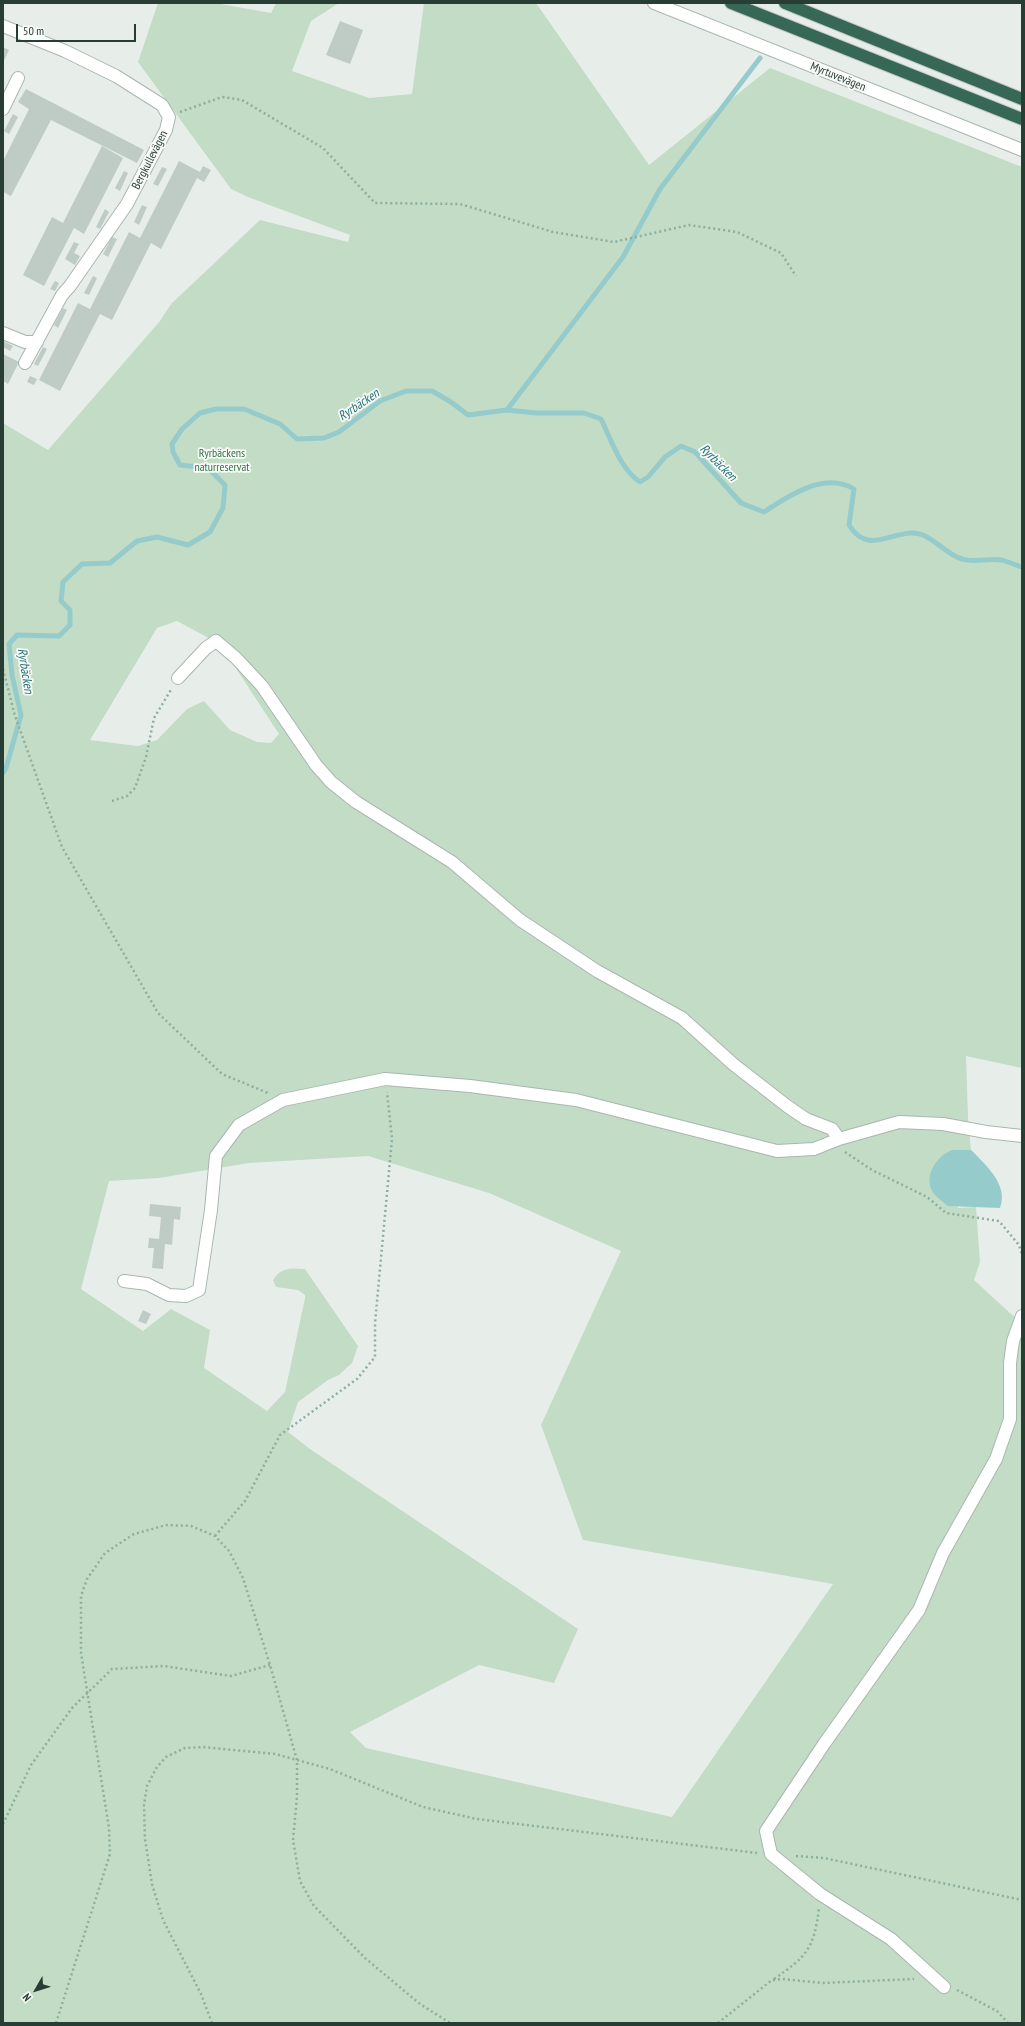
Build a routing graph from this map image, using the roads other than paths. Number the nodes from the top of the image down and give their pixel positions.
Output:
1 (654, 3) edge
2 (731, 3) edge
3 (785, 3) edge
4 (3, 26) edge
5 (18, 78) dead end
6 (1022, 99) edge
7 (3, 108) edge
8 (1022, 119) edge
9 (1022, 150) edge
10 (3, 333) edge
11 (37, 342) junction
12 (25, 364) dead end
13 (178, 678) road end
14 (1022, 1136) edge
15 (835, 1140) junction
16 (124, 1281) dead end
17 (1022, 1316) edge
18 (944, 1986) road end

1 - 9 street, Myrtuvevägen
2 - 8 highway
3 - 6 highway
4 - 11 street, Bergkullevägen
5 - 7 street
10 - 11 street
11 - 12 street, Bergkullevägen
13 - 15 street
14 - 15 street
15 - 16 street
17 - 18 street

